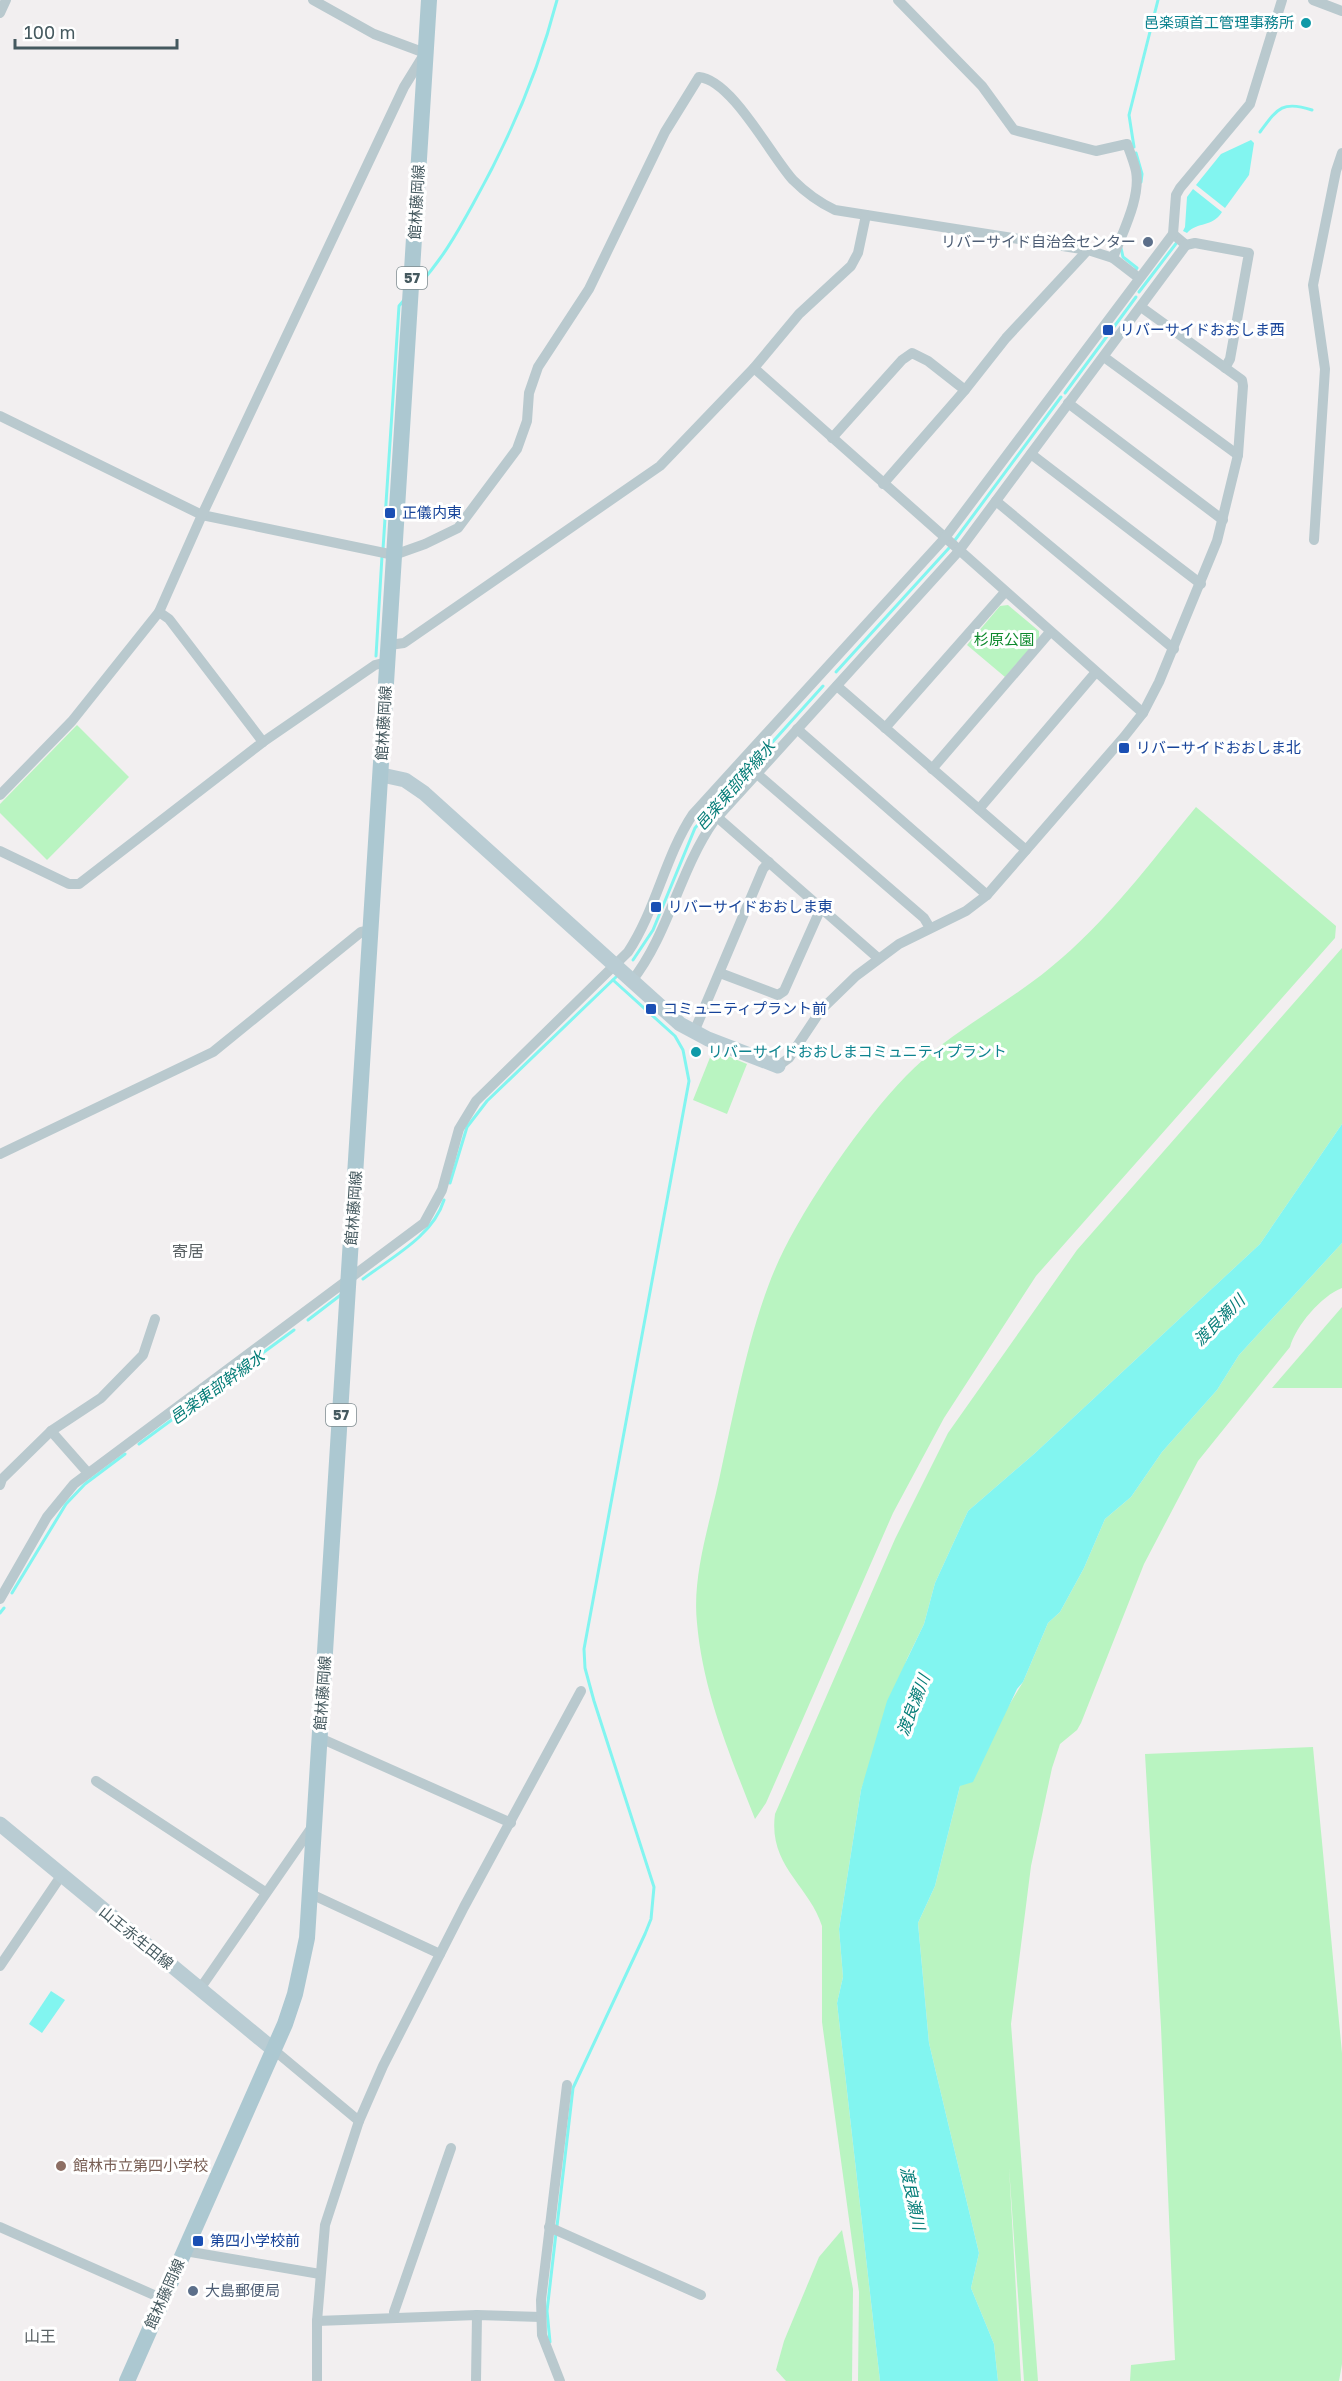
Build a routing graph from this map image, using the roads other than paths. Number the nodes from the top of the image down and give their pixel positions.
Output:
1 (6, 0) edge
2 (313, 0) edge
3 (429, 0) edge
4 (898, 0) edge
5 (1282, 0) edge
6 (1313, 0) edge
7 (1342, 11) edge
8 (0, 13) edge
9 (425, 53) junction
10 (1342, 153) edge
11 (866, 215) junction
12 (1173, 234) junction
13 (1186, 245) junction
14 (1088, 250) junction
15 (1113, 258) junction
16 (1139, 278) junction
17 (1141, 306) junction
18 (1104, 357) junction
19 (754, 368) junction
20 (1225, 369) junction
21 (965, 390) junction
22 (1068, 403) junction
23 (0, 416) edge
24 (832, 438) junction
25 (1031, 454) junction
26 (1238, 455) junction
27 (883, 484) junction
28 (996, 501) junction
29 (202, 514) junction
30 (1223, 520) junction
31 (944, 539) junction
32 (1314, 540) dead end
33 (958, 552) junction
34 (394, 555) junction
35 (1201, 584) junction
36 (1005, 592) junction
37 (159, 612) junction
38 (1050, 632) junction
39 (1174, 649) junction
40 (388, 654) junction
41 (1096, 672) junction
42 (837, 686) junction
43 (1143, 713) junction
44 (885, 728) junction
45 (797, 729) junction
46 (263, 742) junction
47 (932, 768) junction
48 (756, 773) junction
49 (382, 775) junction
50 (0, 795) edge
51 (979, 809) junction
52 (717, 816) junction
53 (1026, 850) junction
54 (0, 851) edge
55 (769, 862) junction
56 (987, 895) junction
57 (821, 908) junction
58 (930, 928) junction
59 (371, 930) junction
60 (878, 958) junction
61 (614, 966) junction
62 (720, 973) junction
63 (631, 982) junction
64 (694, 1032) junction
65 (778, 1066) joint
66 (0, 1154) edge
67 (350, 1277) junction
68 (155, 1318) dead end
69 (51, 1431) junction
70 (88, 1473) junction
71 (0, 1485) edge
72 (0, 1599) edge
73 (581, 1691) dead end
74 (320, 1738) junction
75 (96, 1781) dead end
76 (316, 1822) junction
77 (511, 1823) junction
78 (0, 1824) edge
79 (61, 1876) junction
80 (265, 1892) junction
81 (311, 1894) junction
82 (440, 1954) junction
83 (0, 1966) edge
84 (197, 1987) junction
85 (274, 2050) junction
86 (567, 2085) dead end
87 (359, 2121) junction
88 (451, 2148) dead end
89 (0, 2227) edge
90 (549, 2227) junction
91 (185, 2252) junction
92 (320, 2274) junction
93 (701, 2295) dead end
94 (163, 2299) junction
95 (477, 2315) junction
96 (395, 2317) junction
97 (541, 2317) junction
98 (316, 2321) junction
99 (127, 2381) edge
100 (317, 2381) edge
101 (476, 2381) edge
102 (560, 2381) edge

1 - 8 street
2 - 9 street
3 - 9 main road, 館林藤岡線 / 57
4 - 15 street
5 - 12 street
6 - 7 street
9 - 29 street
9 - 34 main road, 館林藤岡線 / 57
10 - 32 street
11 - 14 street
11 - 19 street
11 - 34 street
12 - 13 street
12 - 16 street
13 - 17 street
13 - 20 street
14 - 15 street
14 - 21 street
15 - 16 street
16 - 31 street
17 - 18 street
17 - 20 street
18 - 22 street
18 - 26 street
19 - 24 street
19 - 40 street
20 - 26 street
21 - 24 street
21 - 27 street
22 - 25 street
22 - 30 street
23 - 29 street
24 - 27 street
25 - 28 street
25 - 35 street
26 - 30 street
27 - 31 street
28 - 33 street
28 - 39 street
29 - 34 street
29 - 37 street
30 - 35 street
31 - 33 street
31 - 61 street
33 - 36 street
33 - 42 street
34 - 40 main road, 館林藤岡線 / 57
35 - 39 street
36 - 38 street
36 - 44 street
37 - 46 street
37 - 50 street
38 - 41 street
38 - 47 street
39 - 43 street
40 - 46 street
40 - 49 main road, 館林藤岡線 / 57
41 - 43 street
41 - 51 street
42 - 44 street
42 - 45 street
43 - 53 street
44 - 47 street
45 - 48 street
45 - 56 street
46 - 54 street
47 - 51 street
48 - 52 street
48 - 58 street
49 - 59 main road, 館林藤岡線 / 57
49 - 61 street
51 - 53 street
52 - 55 street
52 - 63 street
53 - 56 street
55 - 57 street
55 - 62 street
56 - 58 street
57 - 60 street
57 - 62 street
58 - 60 street
59 - 66 street
59 - 67 main road, 館林藤岡線 / 57
60 - 65 street
61 - 63 street
61 - 67 street
62 - 64 street
63 - 64 street
64 - 65 street
67 - 70 street
67 - 74 main road, 館林藤岡線 / 57
68 - 69 street
69 - 70 street
69 - 71 street
70 - 72 street
73 - 77 street
74 - 76 main road, 館林藤岡線 / 57
74 - 77 street
75 - 80 street
76 - 80 street
76 - 81 main road, 館林藤岡線 / 57
77 - 82 street
78 - 79 street, 山王赤生田線
79 - 83 street
79 - 84 street, 山王赤生田線
80 - 84 street
81 - 82 street
81 - 85 main road, 館林藤岡線 / 57
82 - 87 street
84 - 85 street, 山王赤生田線
85 - 87 street
85 - 91 main road, 館林藤岡線 / 57
86 - 90 street
87 - 92 street
88 - 96 street
89 - 94 street
90 - 93 street
90 - 97 street
91 - 92 street
91 - 94 main road, 館林藤岡線 / 57
92 - 98 street
94 - 99 main road, 館林藤岡線 / 57
95 - 96 street
95 - 97 street
95 - 101 street
96 - 98 street
97 - 102 street
98 - 100 street

